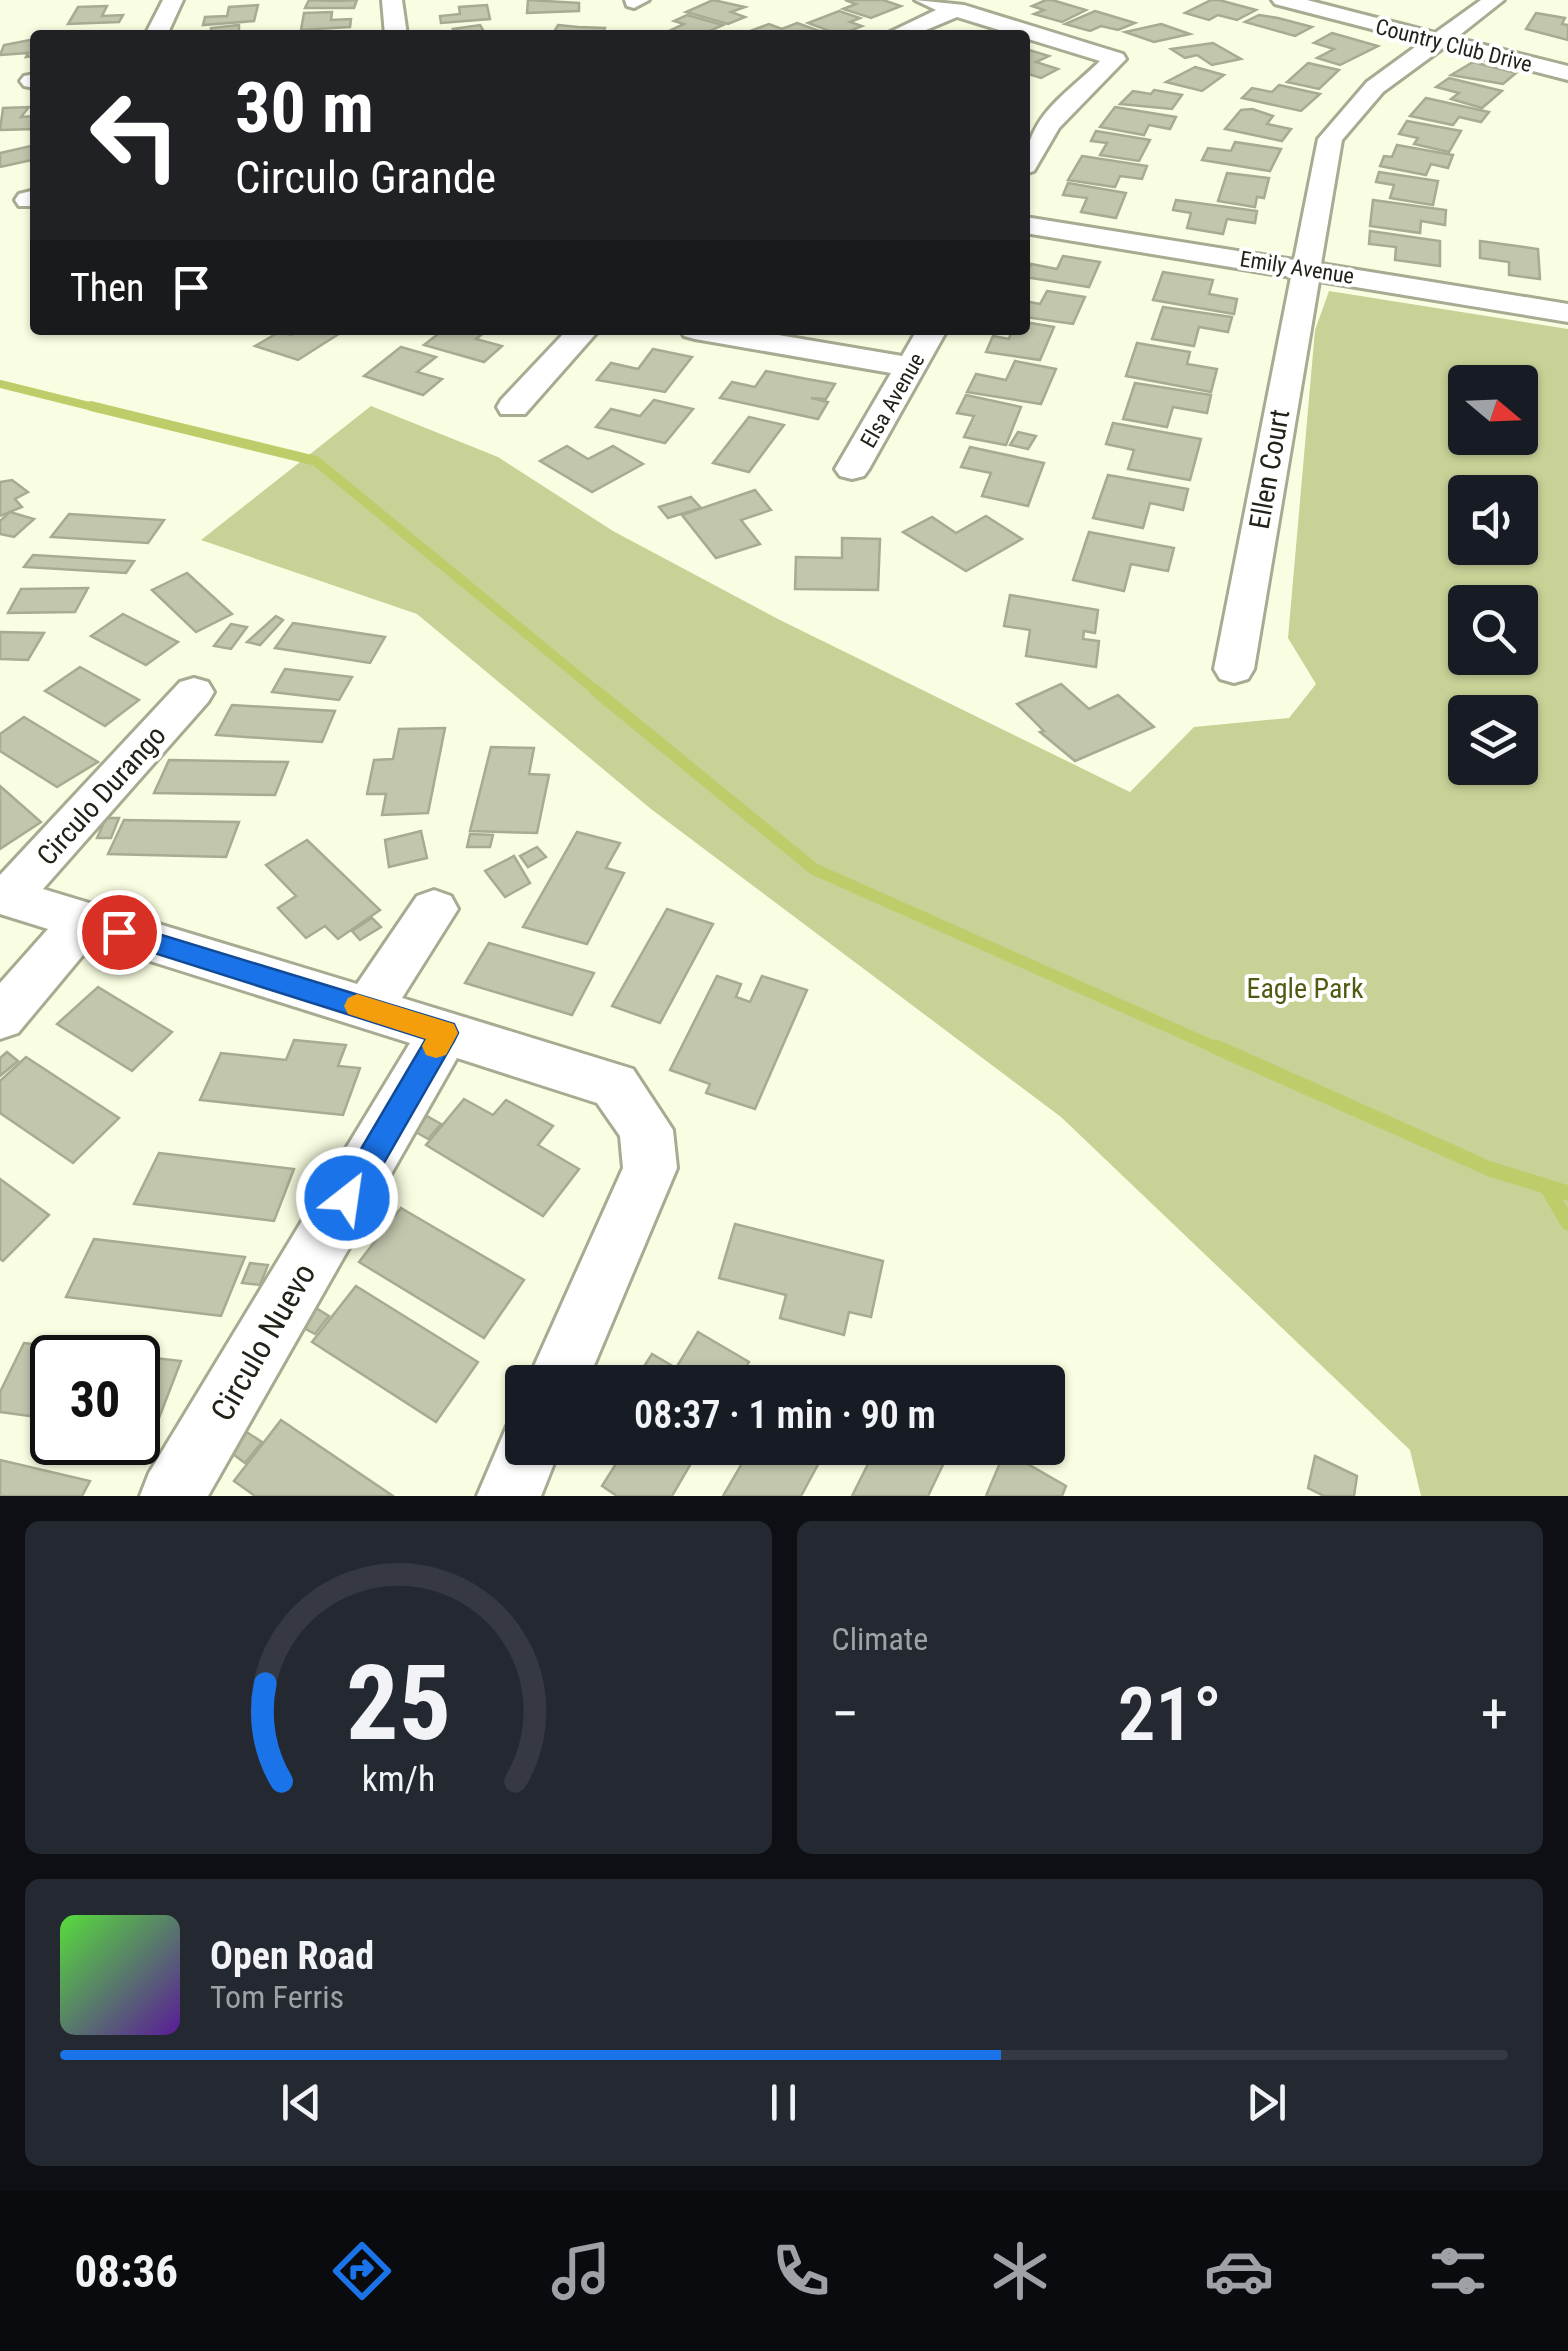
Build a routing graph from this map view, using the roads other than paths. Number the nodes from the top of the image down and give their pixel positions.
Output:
1 (173, 0) edge
2 (392, 0) edge
3 (925, 0) edge
4 (1282, 0) edge
5 (1338, 0) edge
6 (1494, 0) edge
7 (956, 10) junction
8 (158, 30) edge
9 (395, 30) edge
10 (908, 30) edge
11 (1020, 30) edge
12 (1030, 33) edge
13 (1447, 36) junction
14 (1568, 54) edge
15 (1568, 73) edge
16 (1030, 157) edge
17 (1030, 226) edge
18 (1304, 269) junction
19 (1568, 313) edge
20 (579, 335) edge
21 (723, 335) edge
22 (929, 335) edge
23 (911, 368) junction
24 (513, 407) dead end
25 (852, 470) dead end
26 (1234, 669) dead end
27 (194, 692) dead end
28 (4, 896) edge
29 (434, 908) dead end
30 (83, 921) junction
31 (368, 1009) junction
32 (0, 1018) edge
33 (444, 1033) junction
34 (565, 1365) edge
35 (522, 1465) edge
36 (172, 1496) edge
37 (508, 1496) edge

1 - 8 street
2 - 9 street
3 - 7 street
4 - 13 street, Country Club Drive
5 - 13 street, Country Club Drive
6 - 13 street, Ellen Court
7 - 10 street
7 - 11 street
12 - 16 street
13 - 14 street, Country Club Drive
13 - 15 street, Country Club Drive
13 - 18 street, Ellen Court
17 - 18 street, Emily Avenue
18 - 19 street, Emily Avenue
18 - 26 street, Ellen Court
20 - 24 street
21 - 23 street
22 - 23 street, Elsa Avenue
23 - 25 street, Elsa Avenue
27 - 28 street, Circulo Durango
28 - 30 street
29 - 31 street
30 - 31 street
30 - 32 street
31 - 33 street
33 - 34 street
33 - 36 street, Circulo Nuevo
35 - 37 street

